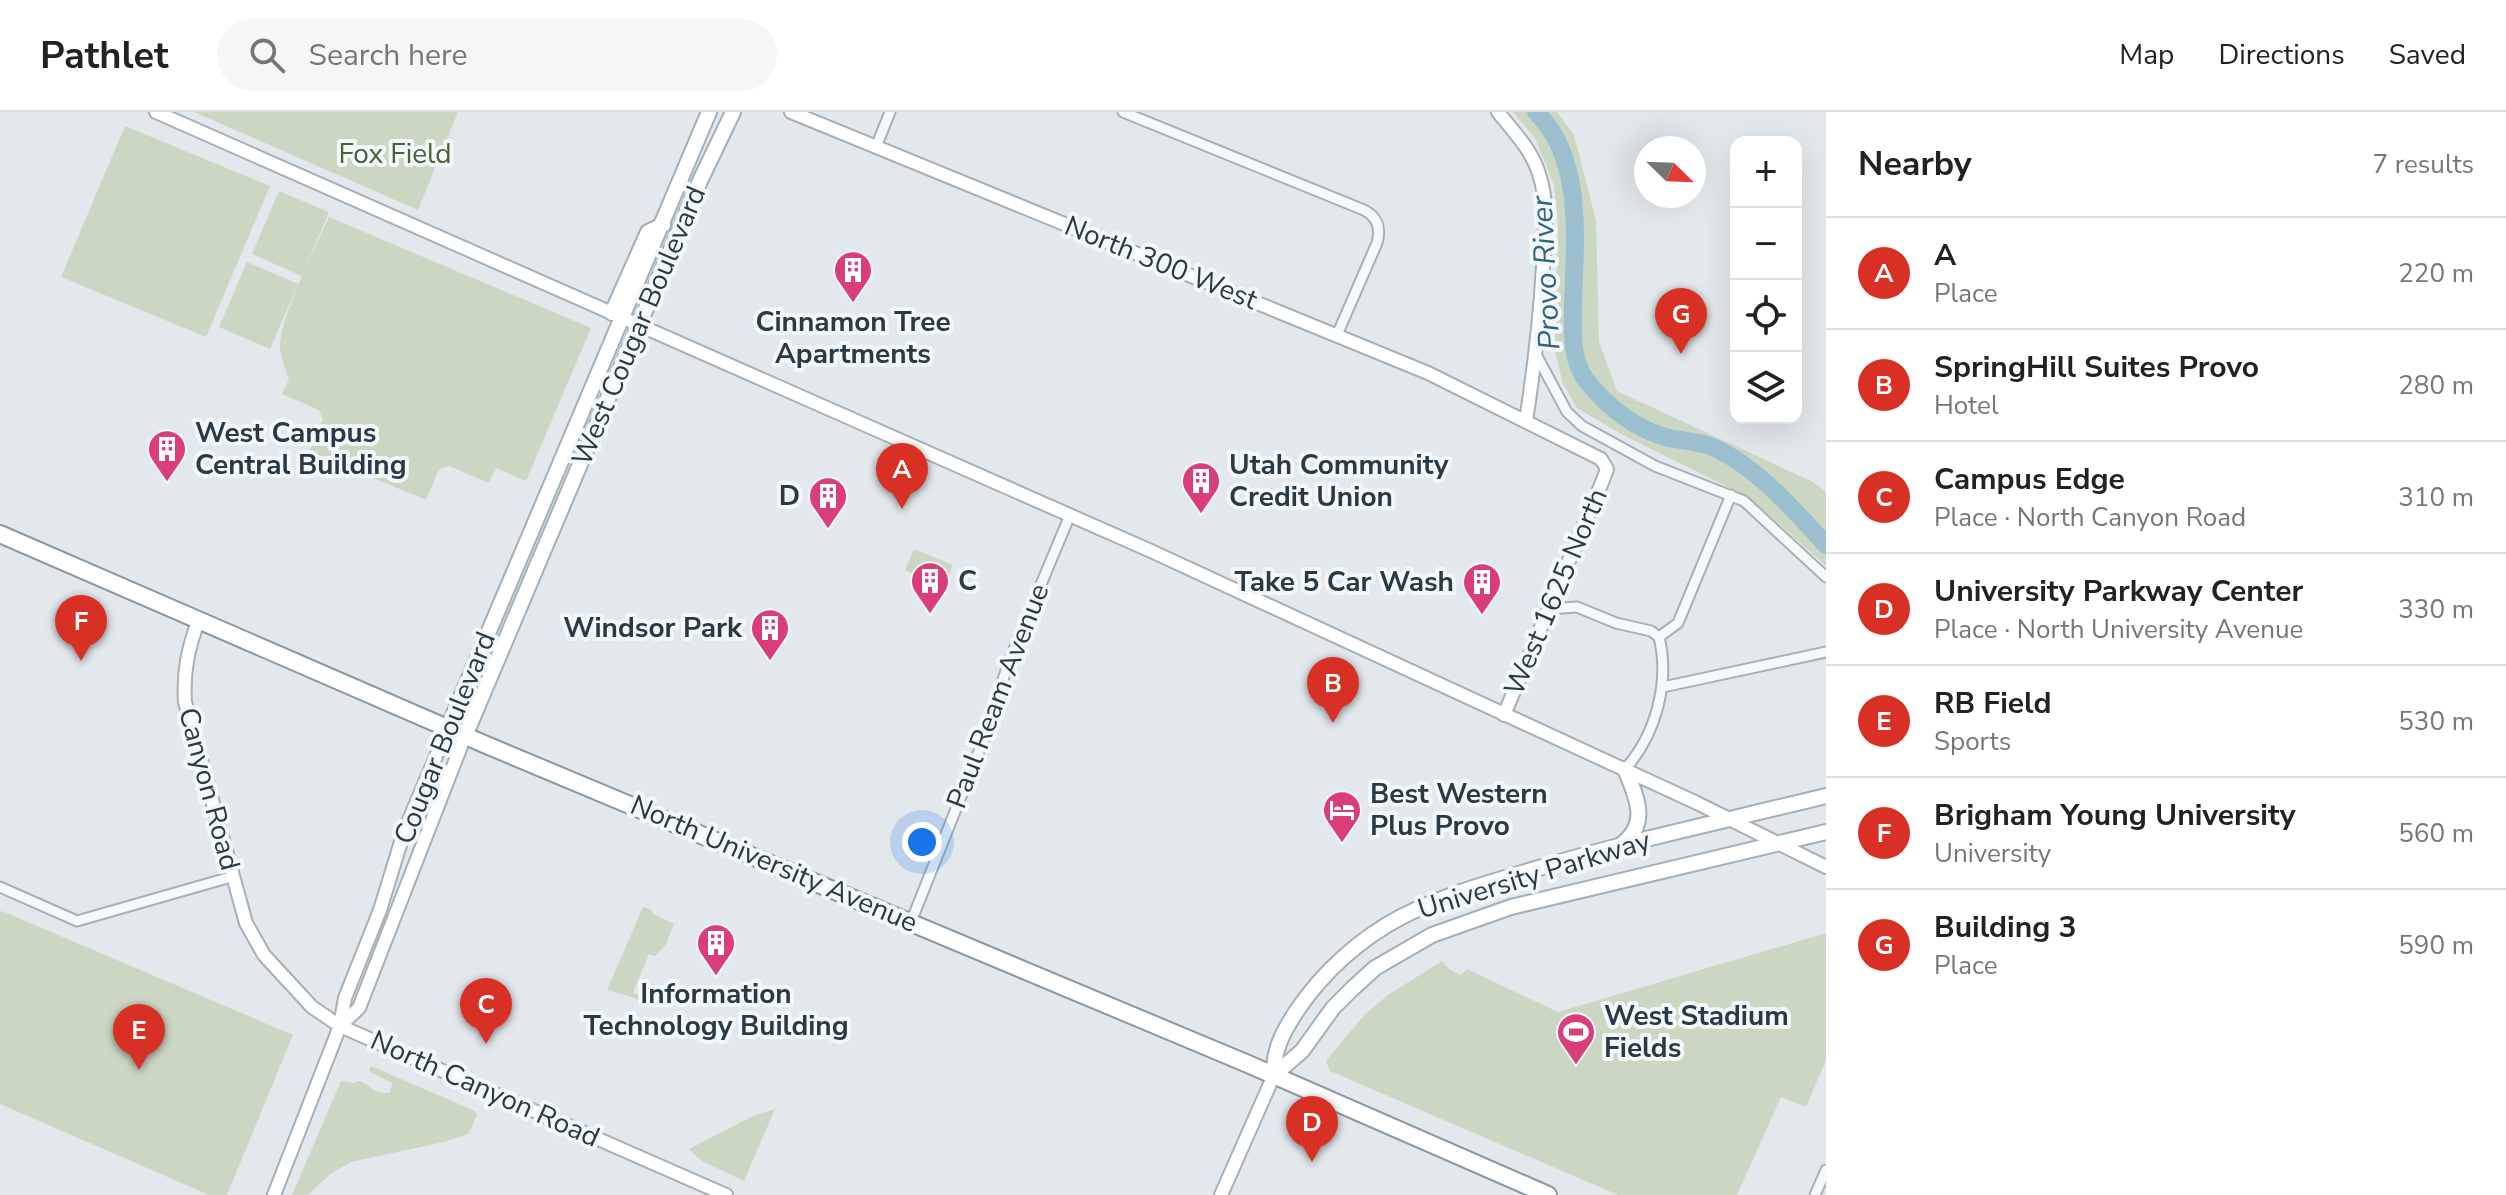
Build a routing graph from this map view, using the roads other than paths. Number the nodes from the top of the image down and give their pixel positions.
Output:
1 (156, 112) edge
2 (709, 112) edge
3 (733, 112) edge
4 (791, 112) edge
5 (890, 112) edge
6 (1123, 112) edge
7 (1498, 112) edge
8 (876, 147) junction
9 (618, 316) junction
10 (639, 325) junction
11 (1337, 335) junction
12 (1537, 356) junction
13 (1526, 421) junction
14 (1607, 469) joint
15 (1731, 495) junction
16 (1070, 515) junction
17 (0, 534) edge
18 (546, 541) joint
19 (1826, 577) edge
20 (513, 579) joint
21 (1550, 609) junction
22 (199, 619) junction
23 (1659, 637) junction
24 (1826, 652) edge
25 (1663, 687) junction
26 (1504, 715) junction
27 (448, 728) junction
28 (465, 736) junction
29 (1625, 769) junction
30 (1826, 796) edge
31 (1730, 819) junction
32 (1826, 832) edge
33 (1777, 842) junction
34 (1615, 847) junction
35 (1826, 867) edge
36 (231, 877) junction
37 (0, 887) edge
38 (911, 922) junction
39 (264, 955) joint
40 (340, 1026) junction
41 (1274, 1075) junction
42 (1826, 1170) edge
43 (274, 1195) edge
44 (726, 1195) edge
45 (1221, 1195) edge
46 (1548, 1195) edge
47 (1815, 1195) edge

1 - 9 main road
2 - 9 main road, West Cougar Boulevard
3 - 10 main road, West Cougar Boulevard
4 - 8 main road, North 300 West
5 - 8 street
6 - 11 street
7 - 12 main road
8 - 11 main road, North 300 West
9 - 10 main road
9 - 20 main road, West Cougar Boulevard
10 - 16 main road
10 - 18 main road, West Cougar Boulevard
11 - 13 main road, North 300 West
12 - 13 main road
12 - 15 street
13 - 14 main road, North 300 West
14 - 21 main road, West 1625 North
15 - 19 street
15 - 23 street
16 - 26 main road
16 - 38 street, Paul Ream Avenue
17 - 22 highway, North University Avenue
18 - 28 main road, Cougar Boulevard
20 - 27 main road, Cougar Boulevard
21 - 23 street
21 - 26 main road, West 1625 North
22 - 27 highway, North University Avenue
22 - 36 main road, Canyon Road
23 - 25 street
24 - 25 street
25 - 29 street
26 - 29 main road
27 - 28 highway, North University Avenue
27 - 40 main road, Cougar Boulevard
28 - 38 highway, North University Avenue
28 - 40 main road, Cougar Boulevard
29 - 31 main road
29 - 34 main road
30 - 31 main road, University Parkway
31 - 33 main road
31 - 34 main road, University Parkway
32 - 33 main road, University Parkway
33 - 35 main road
33 - 41 main road, University Parkway
34 - 41 main road, University Parkway
36 - 37 street
36 - 39 main road, Canyon Road
38 - 41 highway, North University Avenue
39 - 40 main road, North Canyon Road
40 - 43 main road
40 - 44 main road, North Canyon Road
41 - 45 main road, University Parkway
41 - 46 highway, North University Avenue
42 - 47 street

